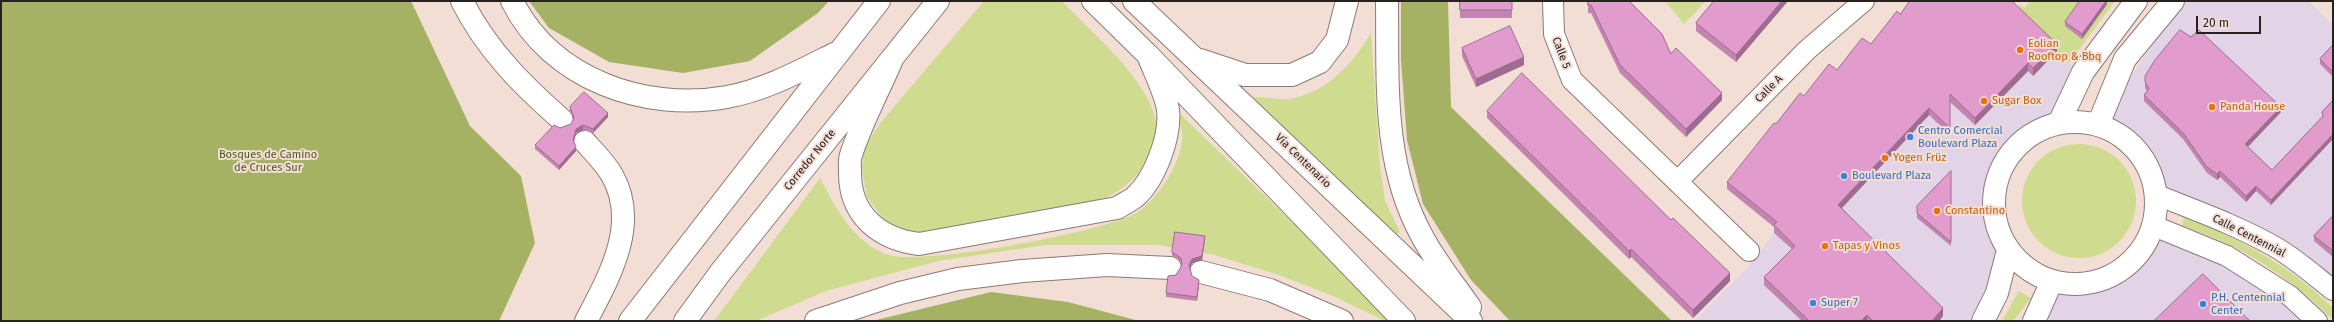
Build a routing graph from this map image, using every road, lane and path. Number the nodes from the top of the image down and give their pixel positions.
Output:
1 (462, 1) edge
2 (512, 1) edge
3 (879, 1) edge
4 (938, 1) edge
5 (1093, 1) edge
6 (1134, 1) edge
7 (1347, 1) edge
8 (1387, 1) edge
9 (1553, 1) edge
10 (1864, 1) edge
11 (2136, 1) edge
12 (2173, 1) edge
13 (839, 52) junction
14 (1148, 55) junction
15 (893, 56) junction
16 (1194, 58) junction
17 (562, 120) dead end
18 (2059, 123) junction
19 (2098, 125) junction
20 (585, 142) dead end
21 (1677, 182) junction
22 (2157, 195) junction
23 (2154, 226) junction
24 (2008, 250) junction
25 (1749, 251) dead end
26 (1170, 268) dead end
27 (1201, 272) dead end
28 (2052, 281) junction
29 (2333, 290) edge
30 (586, 321) edge
31 (630, 321) edge
32 (685, 321) edge
33 (816, 321) edge
34 (1342, 321) edge
35 (1404, 321) edge
36 (1471, 321) edge
37 (1479, 321) edge
38 (1983, 321) edge
39 (2034, 321) edge
40 (2316, 321) edge

1 - 17 main road
2 - 13 main road
3 - 13 main road
4 - 15 main road, Corredor Norte
5 - 14 main road
6 - 16 main road, Vía Centenario
7 - 16 main road
8 - 37 main road
9 - 21 street, Calle 5
10 - 21 street, Calle A
11 - 18 main road
12 - 19 main road
13 - 31 main road
14 - 15 main road
14 - 35 main road
15 - 32 main road, Corredor Norte
16 - 36 main road, Vía Centenario
18 - 19 main road
18 - 24 main road
19 - 22 main road
20 - 30 main road
21 - 25 street
22 - 23 main road
22 - 29 street, Calle Centennial
23 - 28 main road
23 - 40 street
24 - 28 main road
24 - 38 main road
26 - 33 main road
27 - 34 main road
28 - 39 main road

